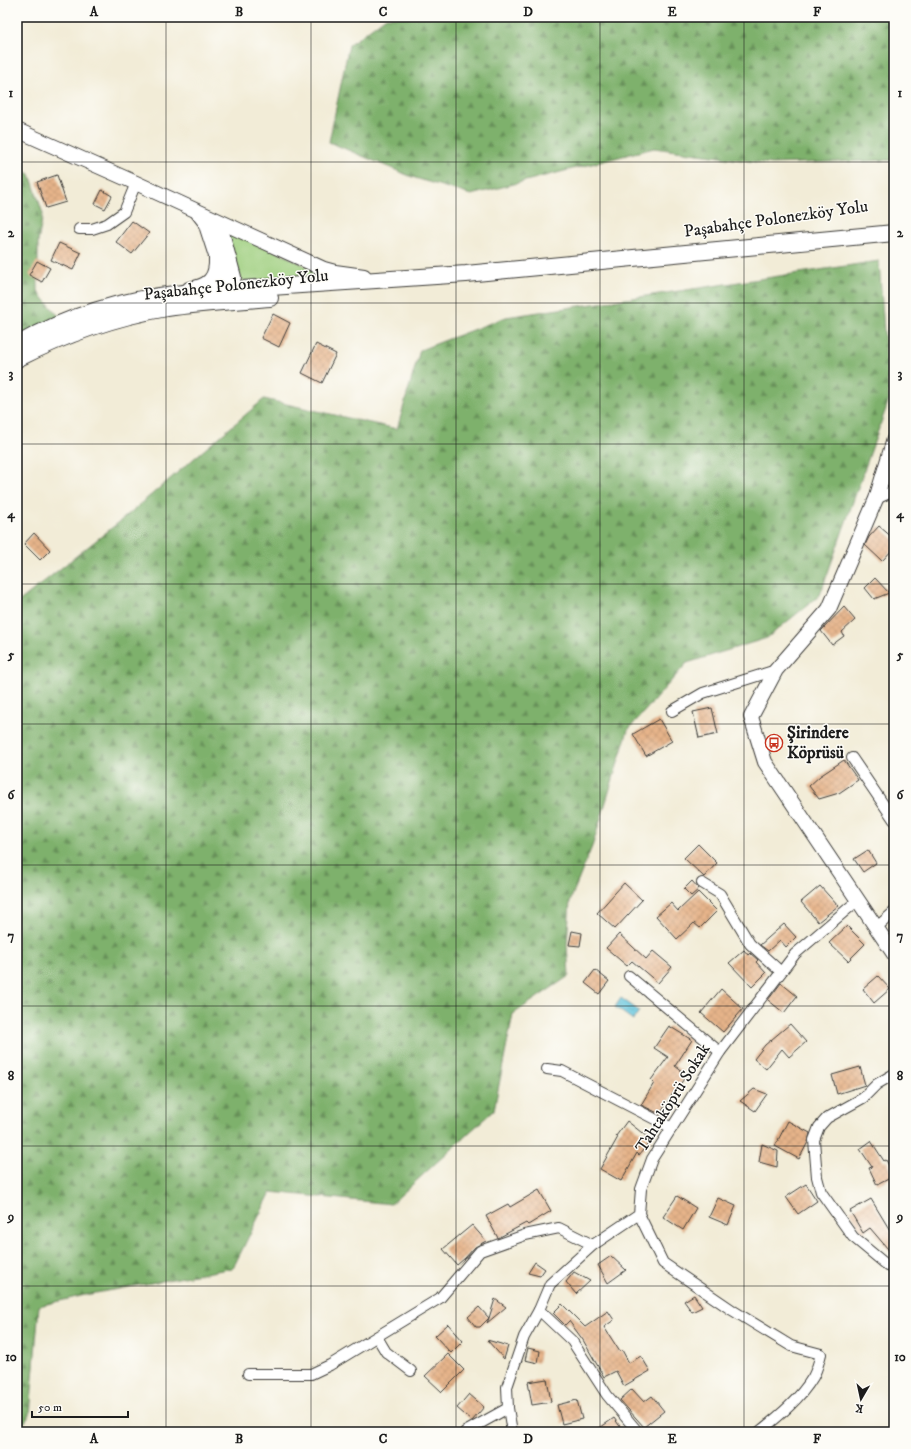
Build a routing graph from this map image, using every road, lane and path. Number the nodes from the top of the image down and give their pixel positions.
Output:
1 (17, 130) edge
2 (136, 183) junction
3 (191, 207) junction
4 (894, 222) edge
5 (79, 229) dead end
6 (894, 233) edge
7 (216, 252) junction
8 (663, 255) junction
9 (466, 274) junction
10 (398, 279) junction
11 (227, 290) junction
12 (158, 296) junction
13 (242, 300) junction
14 (205, 304) junction
15 (17, 345) edge
16 (17, 359) edge
17 (894, 439) edge
18 (894, 491) edge
19 (876, 499) junction
20 (776, 670) junction
21 (672, 711) dead end
22 (852, 758) dead end
23 (894, 820) edge
24 (702, 883) dead end
25 (858, 900) junction
26 (894, 912) edge
27 (876, 927) junction
28 (894, 954) edge
29 (781, 972) junction
30 (629, 976) dead end
31 (720, 1052) junction
32 (547, 1069) dead end
33 (894, 1074) edge
34 (672, 1128) junction
35 (638, 1214) junction
36 (593, 1245) junction
37 (894, 1268) edge
38 (539, 1310) junction
39 (377, 1337) junction
40 (411, 1371) dead end
41 (248, 1374) dead end
42 (508, 1408) junction
43 (465, 1432) edge
44 (512, 1432) edge
45 (638, 1432) edge
46 (759, 1432) edge

1 - 2 main road
2 - 3 main road
2 - 5 street
3 - 7 main road
3 - 10 main road
3 - 11 main road
4 - 8 main road, Paşabahçe Polonezköy Yolu
6 - 8 main road, Paşabahçe Polonezköy Yolu
7 - 11 main road
7 - 12 main road
8 - 9 main road, Paşabahçe Polonezköy Yolu
9 - 10 main road, Paşabahçe Polonezköy Yolu
9 - 13 main road, Paşabahçe Polonezköy Yolu
10 - 11 main road, Paşabahçe Polonezköy Yolu
11 - 12 main road, Paşabahçe Polonezköy Yolu
11 - 13 main road
11 - 14 main road
12 - 15 main road, Paşabahçe Polonezköy Yolu
13 - 14 main road, Paşabahçe Polonezköy Yolu
14 - 16 main road, Paşabahçe Polonezköy Yolu
17 - 19 main road
18 - 19 street
19 - 20 main road
20 - 21 street
20 - 25 main road
22 - 23 street
24 - 29 street
25 - 27 main road
25 - 29 street, Tahtaköprü Sokak
26 - 27 street
27 - 28 main road
29 - 31 street, Tahtaköprü Sokak
30 - 31 street
31 - 34 street, Tahtaköprü Sokak
32 - 34 street
33 - 37 street
34 - 35 street, Tahtaköprü Sokak
35 - 36 street
35 - 46 street
36 - 38 street
36 - 39 street
38 - 42 street
38 - 45 street
39 - 40 street
39 - 41 street
42 - 43 street
42 - 44 street

